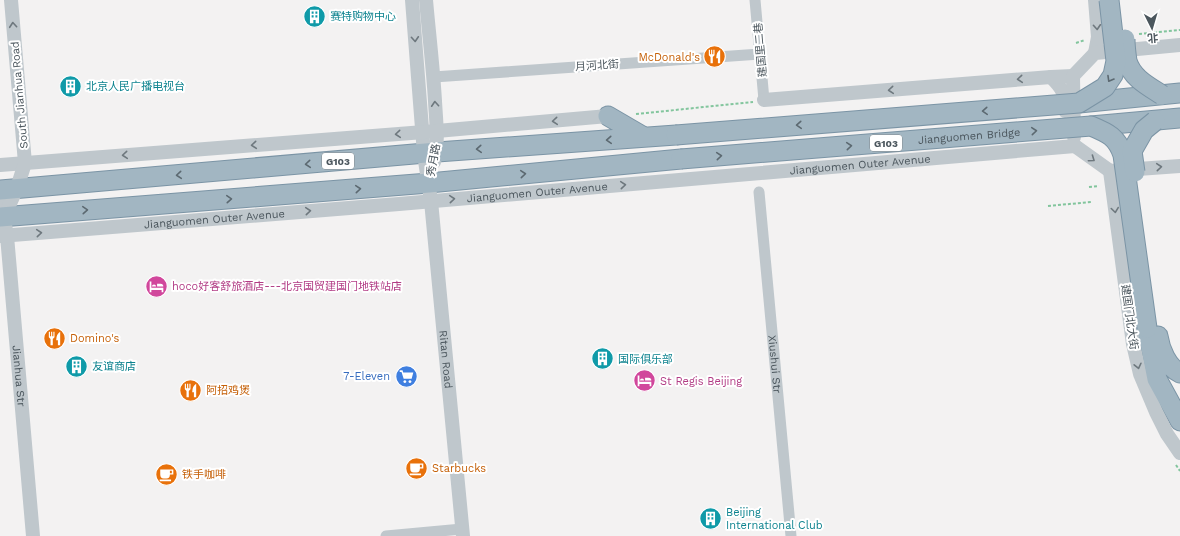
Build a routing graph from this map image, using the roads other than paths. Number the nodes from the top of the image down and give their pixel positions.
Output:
1 (11, 0) edge
2 (412, 0) edge
3 (426, 0) edge
4 (755, 0) edge
5 (1094, 0) edge
6 (1108, 0) edge
7 (1120, 0) edge
8 (1180, 45) edge
9 (1095, 53) junction
10 (760, 54) junction
11 (1073, 76) junction
12 (434, 77) junction
13 (1051, 77) junction
14 (1171, 94) edge
15 (764, 100) joint
16 (1079, 103) junction
17 (608, 116) joint
18 (1180, 118) edge
19 (1155, 121) junction
20 (1091, 126) junction
21 (437, 131) junction
22 (422, 132) junction
23 (644, 137) junction
24 (1075, 146) junction
25 (1058, 148) junction
26 (430, 153) junction
27 (681, 159) joint
28 (25, 163) junction
29 (0, 165) edge
30 (1180, 166) edge
31 (1110, 171) junction
32 (8, 189) edge
33 (430, 192) junction
34 (759, 192) dead end
35 (0, 197) edge
36 (2, 217) edge
37 (4, 236) edge
38 (1151, 326) junction
39 (1180, 373) edge
40 (1180, 421) edge
41 (1180, 453) edge
42 (462, 533) edge
43 (33, 536) edge
44 (386, 536) edge
45 (791, 536) edge

28 -> 1 street, South Jianhua Road
2 -> 22 street, 秀月路
3 - 12 street, 秀月路
4 - 10 street, 建国里二巷
5 -> 9 street
6 -> 16 highway, bridge
7 - 14 highway, bridge
8 - 9 street
9 - 11 street
10 - 12 street, 月河北街
10 - 15 street, 建国里二巷
11 - 13 street
11 - 24 street
21 -> 12 street, 秀月路
13 -> 15 street
13 - 25 street
14 - 16 highway, bridge
16 -> 23 highway, G103, bridge
17 -> 21 street
17 - 23 highway
18 - 19 highway
19 - 20 highway, Jianguomen Bridge, bridge
19 - 38 highway, bridge
27 -> 20 highway, Jianguomen Bridge / G103, bridge
20 - 38 highway, bridge
21 - 22 street
21 - 26 street, 秀月路
22 - 26 street, 秀月路
22 -> 28 street
23 -> 26 highway, G103
24 - 25 street, Jianguomen Outer Avenue
24 -> 31 street
33 -> 25 street, Jianguomen Outer Avenue
26 -> 32 highway, G103
26 - 33 street, 秀月路
33 -> 27 highway, Jianguomen Outer Avenue / G103
28 - 29 street
28 - 32 street, South Jianhua Road
31 -> 30 street
31 -> 41 street, 建国门北大街
32 - 36 street, South Jianhua Road
36 -> 33 highway, Jianguomen Outer Avenue / G103
37 -> 33 street, Jianguomen Outer Avenue
33 - 42 street, Ritan Road
34 - 45 street, Xiushui Str
35 - 36 street, Jianhua Str
36 - 37 street, Jianhua Str
37 - 43 street, Jianhua Str
38 - 39 highway
38 - 40 highway
42 - 44 street

